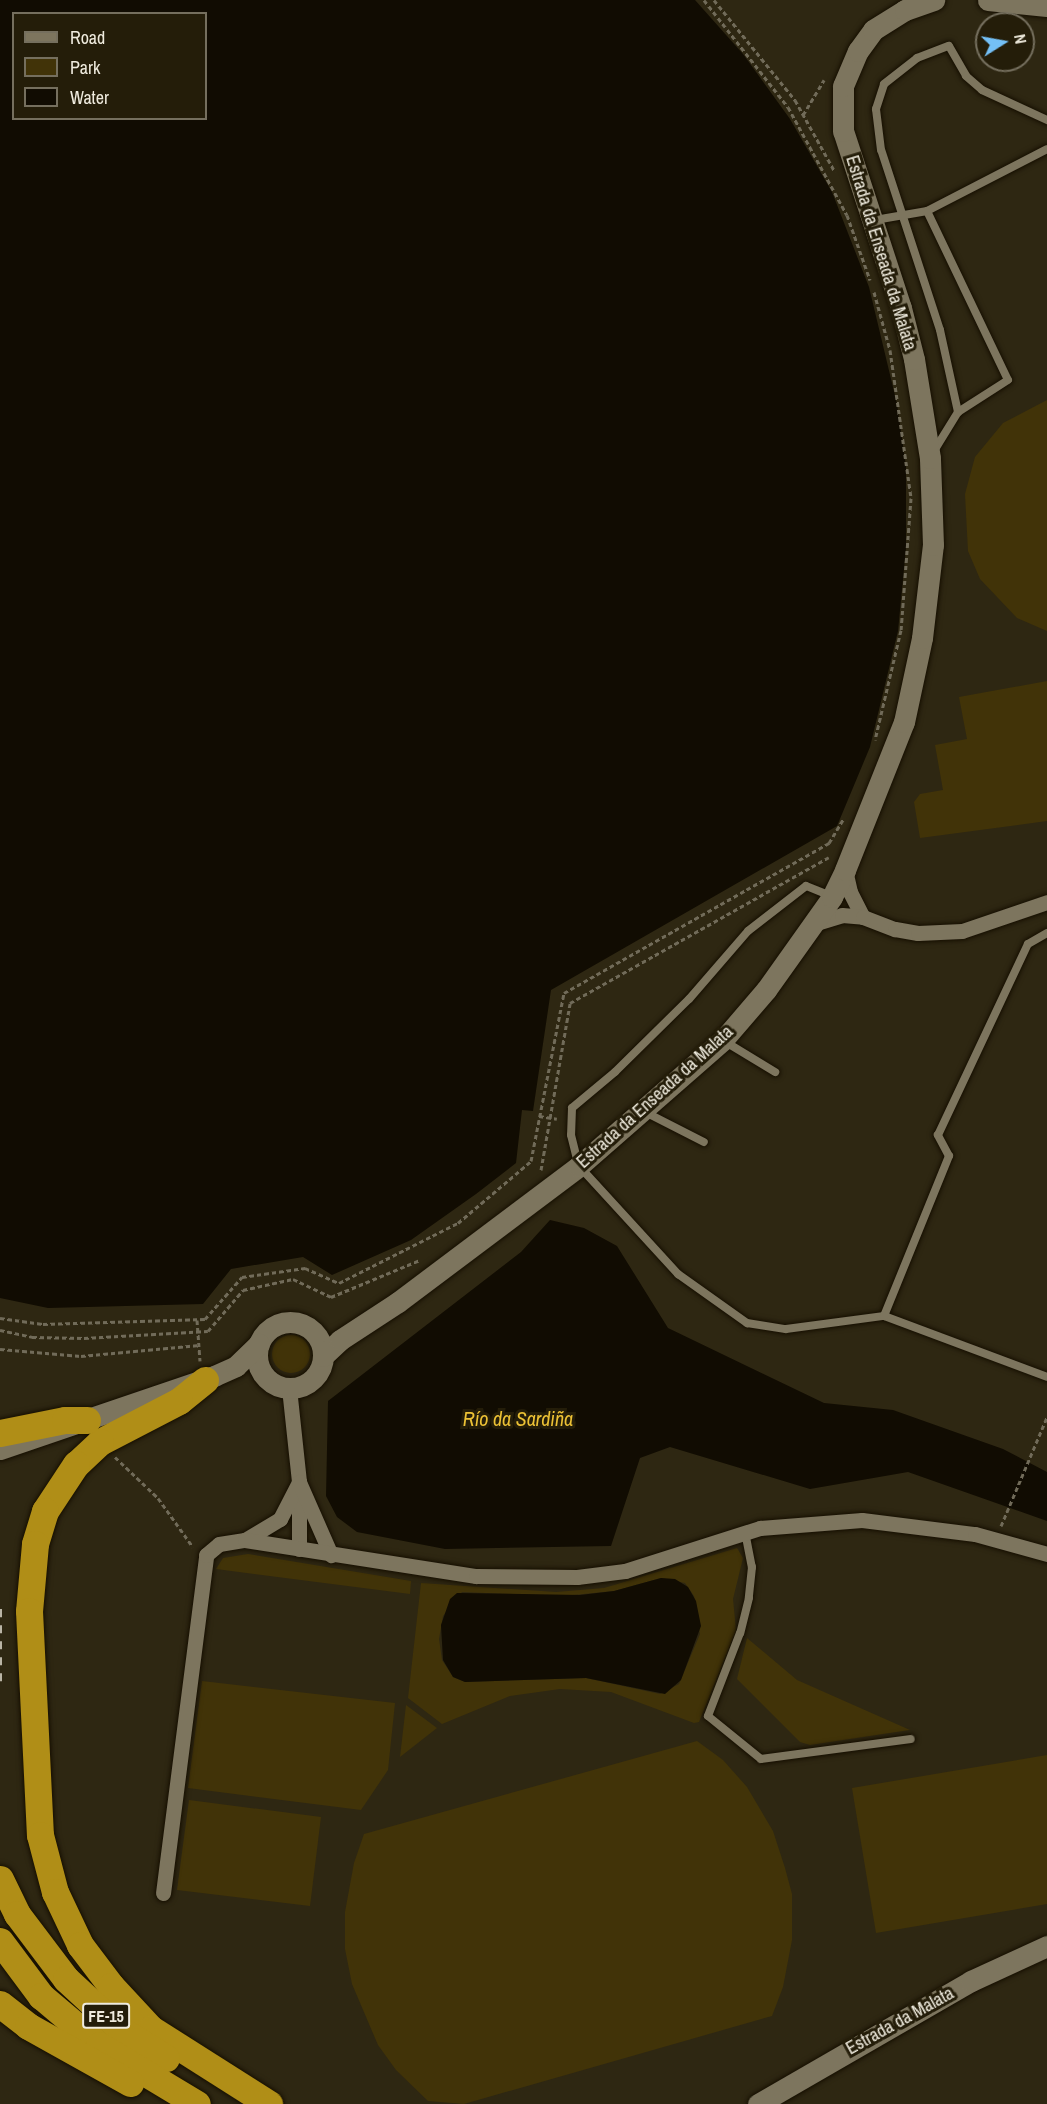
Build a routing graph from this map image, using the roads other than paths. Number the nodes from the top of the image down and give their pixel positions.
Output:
1 (988, 0) edge
2 (923, 1) edge
3 (1029, 1) edge
4 (1047, 6) edge
5 (1047, 120) edge
6 (1047, 149) edge
7 (927, 211) junction
8 (904, 216) junction
9 (872, 220) junction
10 (958, 412) junction
11 (930, 458) junction
12 (845, 870) junction
13 (832, 897) junction
14 (1047, 902) edge
15 (863, 916) junction
16 (813, 924) junction
17 (1047, 933) edge
18 (723, 1040) junction
19 (775, 1072) dead end
20 (644, 1111) junction
21 (704, 1142) dead end
22 (579, 1166) junction
23 (884, 1316) junction
24 (306, 1326) junction
25 (357, 1327) junction
26 (259, 1344) junction
27 (323, 1356) junction
28 (207, 1373) junction
29 (1047, 1377) edge
30 (279, 1384) junction
31 (87, 1420) junction
32 (0, 1433) edge
33 (0, 1449) edge
34 (299, 1482) junction
35 (745, 1532) junction
36 (245, 1540) junction
37 (299, 1549) junction
38 (1047, 1554) edge
39 (332, 1555) junction
40 (911, 1739) dead end
41 (0, 1879) edge
42 (163, 1893) dead end
43 (0, 1941) edge
44 (1047, 1946) edge
45 (0, 2004) edge
46 (768, 2101) edge
47 (174, 2104) edge
48 (197, 2104) edge
49 (255, 2104) edge
50 (269, 2104) edge

1 - 3 main road
2 - 9 main road, Estrada da Enseada da Malata
3 - 4 main road
5 - 8 lane
6 - 7 lane
7 - 8 lane
7 - 10 lane
8 - 9 lane
8 - 10 lane
9 - 11 main road, Estrada da Enseada da Malata
10 - 11 lane
11 - 12 main road, Estrada da Enseada da Malata
12 - 13 main road, Estrada da Enseada da Malata
12 - 15 street
13 - 16 main road, Estrada da Enseada da Malata
13 - 22 lane
14 - 15 street
15 - 16 street
16 - 18 main road, Estrada da Enseada da Malata
17 - 23 lane
18 - 19 lane
18 - 20 main road, Estrada da Enseada da Malata
20 - 21 lane
20 - 22 main road, Estrada da Enseada da Malata
22 - 23 lane
22 - 25 main road, Estrada da Enseada da Malata
23 - 29 lane
24 - 25 main road
24 - 26 main road
24 - 27 main road
25 - 27 main road, Estrada da Enseada da Malata
26 - 28 main road
26 - 30 main road
27 - 30 main road
28 - 30 main road
28 - 31 main road
28 - 50 highway
30 - 34 street
31 - 32 highway
31 - 33 main road
34 - 36 street
34 - 37 street
34 - 39 street
35 - 38 street
35 - 39 street
35 - 40 lane
36 - 37 street
36 - 42 street
37 - 39 street
41 - 49 highway, FE-15
43 - 48 highway, FE-15
44 - 46 main road, Estrada da Malata
45 - 47 highway

